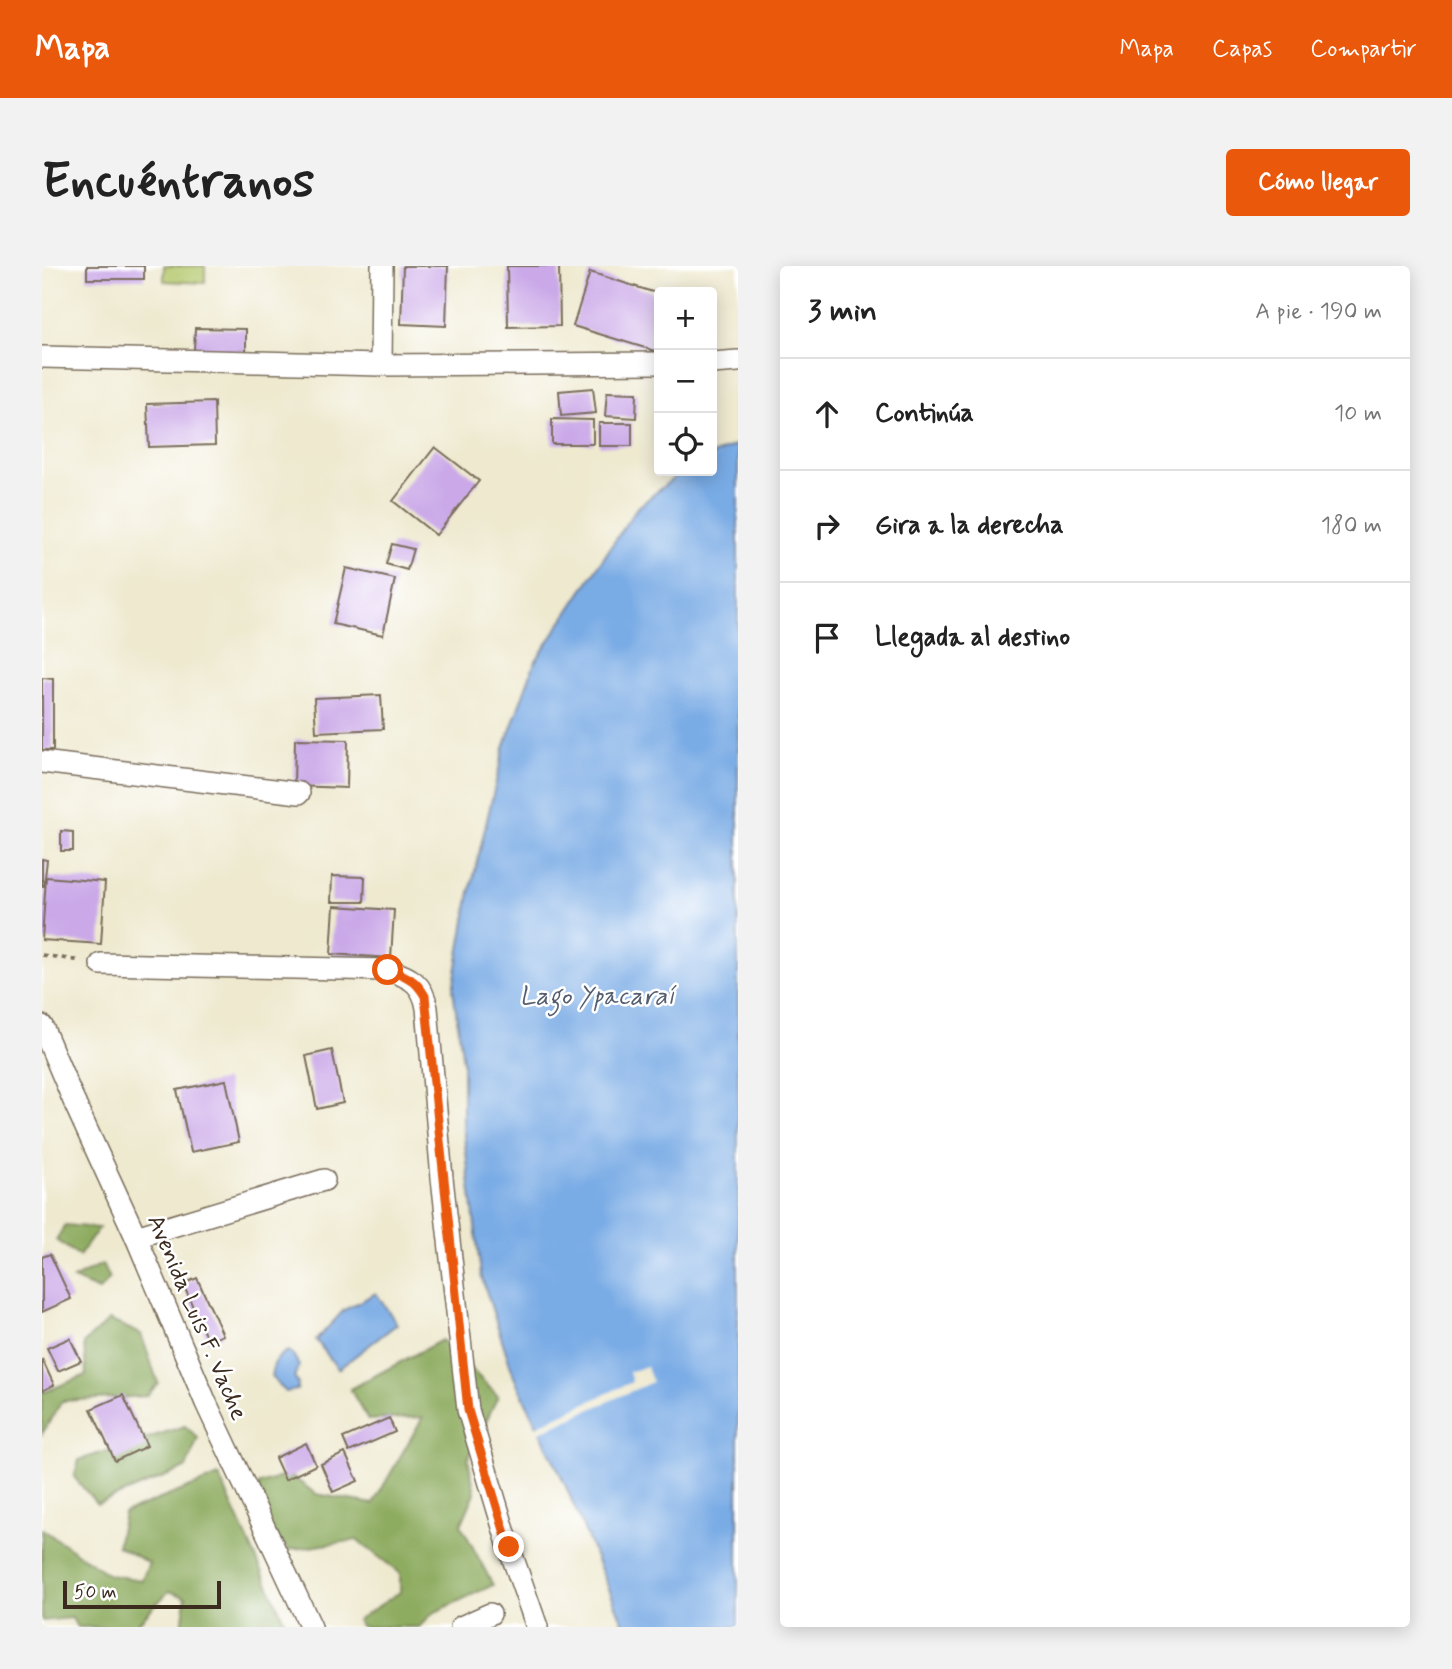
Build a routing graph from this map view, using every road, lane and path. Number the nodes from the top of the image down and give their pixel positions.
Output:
1 (382, 266) edge
2 (42, 356) edge
3 (738, 361) edge
4 (654, 363) edge
5 (717, 363) edge
6 (381, 365) junction
7 (42, 762) edge
8 (299, 793) dead end
9 (42, 955) edge
10 (101, 964) joint
11 (42, 1026) edge
12 (324, 1180) dead end
13 (136, 1237) junction
14 (490, 1614) dead end
15 (311, 1627) edge
16 (461, 1627) edge
17 (537, 1627) edge

1 - 6 street
2 - 6 street
3 - 5 street
4 - 6 street
7 - 8 street
9 - 10 path
10 - 17 street
11 - 13 street, Avenida Luis F. Vache
12 - 13 street
13 - 15 street, Avenida Luis F. Vache
14 - 16 street

